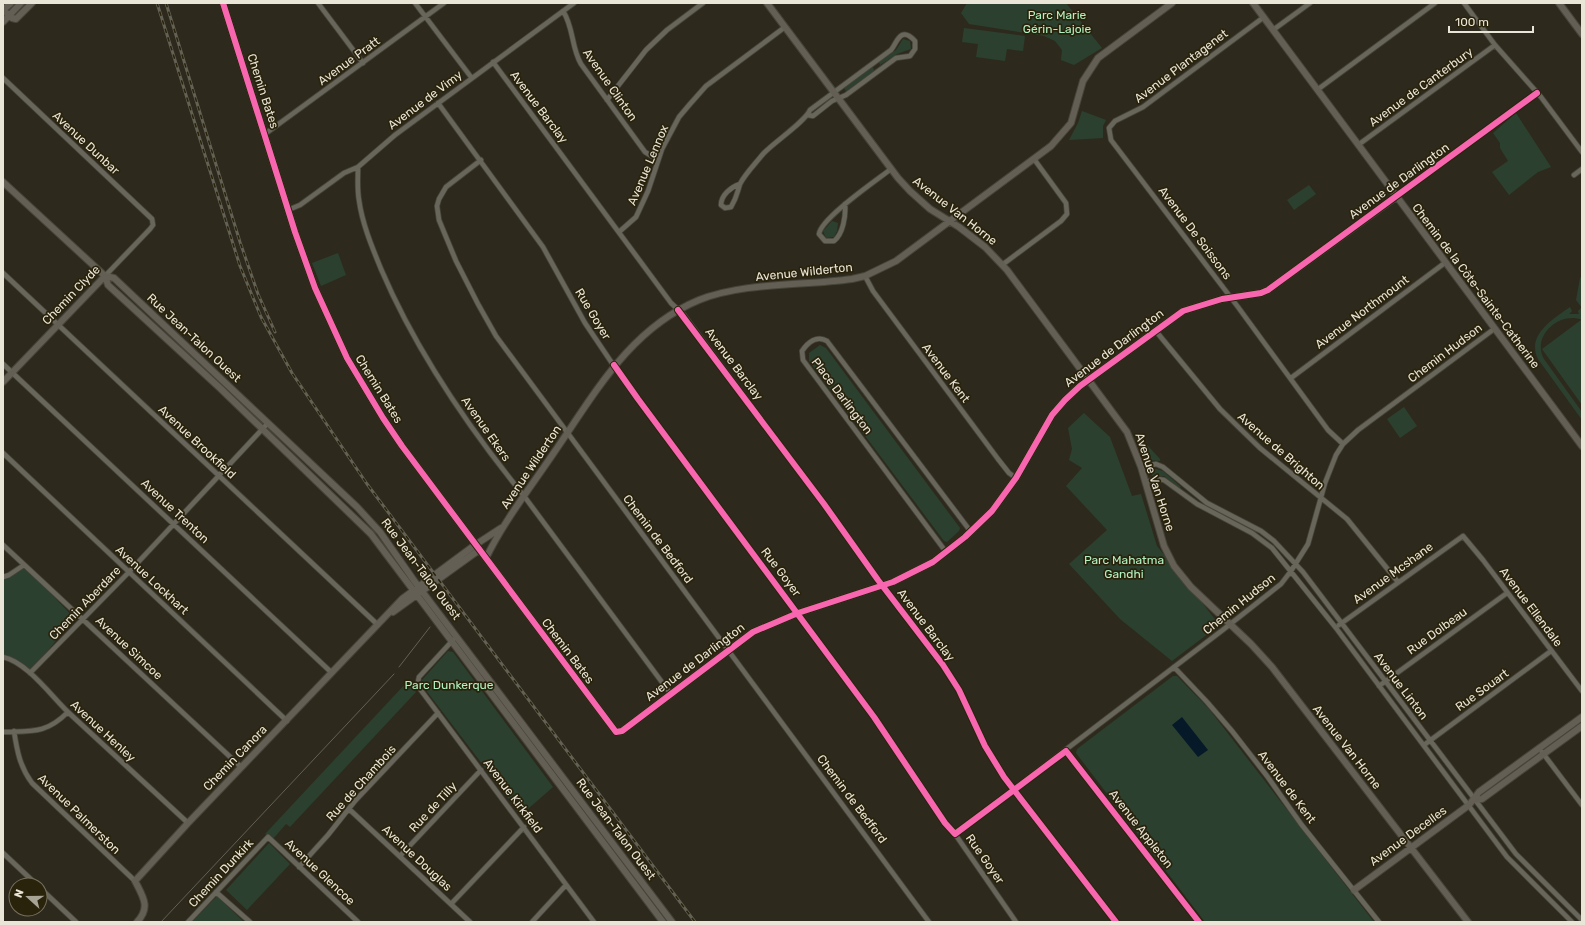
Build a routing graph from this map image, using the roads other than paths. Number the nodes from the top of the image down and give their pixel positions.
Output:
1 (5, 3) edge
2 (11, 3) edge
3 (21, 3) edge
4 (32, 3) edge
5 (223, 3) edge
6 (318, 3) edge
7 (415, 3) edge
8 (444, 3) edge
9 (574, 3) edge
10 (703, 3) edge
11 (767, 3) edge
12 (1172, 3) edge
13 (1253, 3) edge
14 (1310, 3) edge
15 (1435, 3) edge
16 (1464, 3) edge
17 (1559, 3) edge
18 (3, 10) edge
19 (563, 11) junction
20 (9, 16) junction
21 (425, 17) junction
22 (1264, 17) junction
23 (3, 22) edge
24 (785, 27) junction
25 (1273, 30) junction
26 (1582, 34) edge
27 (1495, 45) junction
28 (492, 62) junction
29 (363, 63) junction
30 (471, 77) junction
31 (3, 78) edge
32 (1317, 90) junction
33 (834, 92) junction
34 (1537, 93) junction
35 (839, 98) junction
36 (607, 100) junction
37 (438, 103) junction
38 (808, 115) junction
39 (1109, 128) joint
40 (265, 134) junction
41 (1358, 145) junction
42 (1582, 152) edge
43 (1034, 159) junction
44 (481, 160) junction
45 (658, 160) junction
46 (358, 167) junction
47 (891, 169) junction
48 (1582, 169) edge
49 (1574, 176) dead end
50 (3, 182) edge
51 (740, 184) junction
52 (1396, 197) junction
53 (845, 204) junction
54 (288, 210) junction
55 (950, 221) junction
56 (153, 223) joint
57 (619, 232) junction
58 (1446, 262) junction
59 (1002, 265) junction
60 (3, 273) edge
61 (105, 276) junction
62 (865, 276) junction
63 (1230, 298) junction
64 (678, 310) junction
65 (58, 325) junction
66 (1494, 329) junction
67 (1155, 330) junction
68 (3, 364) edge
69 (614, 365) junction
70 (12, 372) junction
71 (1291, 378) junction
72 (1088, 379) junction
73 (3, 382) edge
74 (268, 423) junction
75 (263, 429) junction
76 (568, 434) junction
77 (1343, 444) junction
78 (1582, 446) edge
79 (3, 453) edge
80 (1141, 467) junction
81 (219, 476) junction
82 (1016, 478) junction
83 (1145, 482) junction
84 (1186, 488) junction
85 (1181, 493) junction
86 (524, 496) junction
87 (1321, 498) junction
88 (174, 524) junction
89 (506, 524) junction
90 (971, 532) junction
91 (1464, 536) joint
92 (475, 544) junction
93 (3, 545) edge
94 (479, 550) junction
95 (946, 552) junction
96 (486, 558) junction
97 (24, 564) junction
98 (1296, 564) junction
99 (1291, 571) junction
100 (129, 572) junction
101 (3, 577) edge
102 (1398, 582) junction
103 (419, 586) junction
104 (882, 586) junction
105 (413, 590) junction
106 (423, 591) junction
107 (1507, 593) junction
108 (417, 596) junction
109 (798, 613) junction
110 (384, 618) junction
111 (83, 620) junction
112 (1230, 624) junction
113 (1341, 624) junction
114 (378, 625) junction
115 (1336, 628) junction
116 (458, 636) junction
117 (451, 641) junction
118 (728, 649) junction
119 (1551, 651) junction
120 (3, 657) edge
121 (1174, 667) junction
122 (30, 673) junction
123 (332, 673) junction
124 (1386, 682) junction
125 (1379, 686) junction
126 (1582, 691) edge
127 (670, 693) junction
128 (68, 712) junction
129 (438, 713) junction
130 (1582, 717) edge
131 (287, 721) junction
132 (1582, 726) edge
133 (14, 731) junction
134 (3, 732) edge
135 (618, 732) joint
136 (1430, 741) junction
137 (1424, 745) junction
138 (1539, 748) junction
139 (1066, 751) junction
140 (1544, 754) junction
141 (241, 767) junction
142 (481, 770) junction
143 (1014, 790) junction
144 (1474, 800) junction
145 (1469, 805) junction
146 (1582, 805) edge
147 (349, 809) junction
148 (188, 823) junction
149 (524, 827) junction
150 (955, 834) junction
151 (268, 837) joint
152 (1410, 847) junction
153 (3, 854) edge
154 (400, 856) junction
155 (299, 867) junction
156 (28, 877) edge
157 (135, 881) junction
158 (566, 885) junction
159 (1354, 890) junction
160 (216, 892) junction
161 (48, 896) edge
162 (451, 904) junction
163 (1582, 920) edge
164 (76, 922) edge
165 (137, 922) edge
166 (188, 922) edge
167 (250, 922) edge
168 (358, 922) edge
169 (470, 922) edge
170 (532, 922) edge
171 (594, 922) edge
172 (663, 922) edge
173 (672, 922) edge
174 (929, 922) edge
175 (1016, 922) edge
176 (1116, 922) edge
177 (1199, 922) edge
178 (1379, 922) edge
179 (1468, 922) edge
180 (1572, 922) edge

1 - 18 street
2 - 18 street
3 - 20 street
4 - 20 street
5 - 40 street, Chemin Bates
6 - 29 street
7 - 21 street
8 - 21 street, Avenue Pratt
9 - 19 street, Avenue de Vimy
10 - 36 street
11 - 24 street, Avenue Van Horne
12 - 43 street, Avenue Wilderton
13 - 22 street, Chemin de la Côte-Sainte-Catherine
14 - 25 street
15 - 32 street
16 - 27 street
17 - 26 street
18 - 20 street
19 - 28 street, Avenue de Vimy
19 - 36 street, Avenue Clinton
20 - 23 street
21 - 29 street, Avenue Pratt
21 - 30 street
22 - 25 street, Chemin de la Côte-Sainte-Catherine
22 - 39 street, Avenue Plantagenet
24 - 33 street, Avenue Van Horne
24 - 45 street, Avenue Lennox
25 - 32 street, Chemin de la Côte-Sainte-Catherine
27 - 34 street
27 - 41 street, Avenue de Canterbury
28 - 30 street, Avenue de Vimy
28 - 57 street, Avenue Barclay
29 - 40 street, Avenue Pratt
30 - 37 street, Avenue de Vimy
31 - 56 street, Avenue Dunbar
32 - 41 street, Chemin de la Côte-Sainte-Catherine
33 - 35 street, Avenue Van Horne
33 - 35 street
33 - 38 street
34 - 42 street
34 - 52 street, Avenue de Darlington
35 - 38 street
35 - 47 street, Avenue Van Horne
36 - 45 street, Avenue Clinton
37 - 44 street, Rue Goyer
37 - 46 street, Avenue de Vimy
38 - 51 street
39 - 63 street, Avenue De Soissons
40 - 54 street, Chemin Bates
41 - 52 street, Chemin de la Côte-Sainte-Catherine
43 - 55 street, Avenue Wilderton
43 - 59 street
44 - 69 street, Rue Goyer
44 - 76 street, Chemin de Bedford
45 - 57 street, Avenue Lennox
46 - 54 street, Avenue de Vimy
46 - 86 street, Avenue Ekers
47 - 53 street
47 - 55 street, Avenue Van Horne
48 - 49 street
50 - 61 street, Rue Jean-Talon Ouest
51 - 51 street
52 - 58 street, Chemin de la Côte-Sainte-Catherine
52 - 63 street, Avenue de Darlington
53 - 53 street
54 - 92 street, Chemin Bates
55 - 59 street, Avenue Van Horne
55 - 62 street, Avenue Wilderton
56 - 61 street, Chemin Clyde
57 - 64 street, Avenue Barclay
58 - 66 street, Chemin de la Côte-Sainte-Catherine
58 - 71 street, Avenue Northmount
59 - 72 street, Avenue Van Horne
60 - 65 street, Avenue Brookfield
61 - 65 street, Chemin Clyde
61 - 74 street, Rue Jean-Talon Ouest
61 - 75 street, Rue Jean-Talon Ouest
62 - 64 street, Avenue Wilderton
62 - 82 street, Avenue Kent
63 - 67 street, Avenue de Darlington
63 - 71 street, Avenue De Soissons
64 - 69 street, Avenue Wilderton
64 - 104 street, Avenue Barclay
65 - 70 street, Chemin Clyde
65 - 81 street, Avenue Brookfield
66 - 77 street, Chemin Hudson
66 - 78 street, Chemin de la Côte-Sainte-Catherine
67 - 72 street, Avenue de Darlington
67 - 87 street, Avenue de Brighton
68 - 70 street, Avenue Trenton
69 - 76 street, Avenue Wilderton
69 - 109 street, Rue Goyer
70 - 73 street, Chemin Clyde
70 - 88 street, Avenue Trenton
71 - 77 street, Avenue De Soissons
72 - 80 street, Avenue Van Horne
72 - 82 street, Avenue de Darlington
74 - 75 street, Chemin Aberdare
74 - 103 street, Rue Jean-Talon Ouest
75 - 81 street, Chemin Aberdare
75 - 105 street, Rue Jean-Talon Ouest
76 - 86 street, Avenue Wilderton
76 - 118 street, Chemin de Bedford
77 - 87 street, Chemin Hudson
79 - 100 street, Avenue Lockhart
80 - 83 street, Avenue Van Horne
80 - 84 street, Avenue Linton
81 - 88 street, Chemin Aberdare
81 - 114 street, Avenue Brookfield
82 - 90 street, Avenue de Darlington
83 - 85 street, Avenue Linton
83 - 112 street, Avenue Van Horne
84 - 85 street
84 - 98 street, Avenue Linton
85 - 99 street, Avenue Linton
86 - 89 street, Avenue Wilderton
86 - 127 street, Avenue Ekers
87 - 98 street, Chemin Hudson
87 - 102 street, Avenue de Brighton
88 - 100 street, Chemin Aberdare
88 - 123 street, Avenue Trenton
89 - 92 street, Avenue Wilderton
89 - 96 street, Avenue Wilderton
90 - 95 street, Avenue de Darlington
90 - 95 street, Place Darlington
91 - 102 street, Avenue Mcshane
91 - 107 street, Avenue Ellendale
92 - 94 street, Chemin Bates
92 - 103 street, Avenue Wilderton
93 - 97 street, Avenue Simcoe
94 - 96 street, Chemin Bates
94 - 106 street
95 - 104 street, Avenue de Darlington
96 - 135 street, Chemin Bates
97 - 101 street
97 - 111 street, Avenue Simcoe
98 - 99 street, Chemin Hudson
98 - 113 street, Avenue Linton
99 - 112 street, Chemin Hudson
99 - 115 street, Avenue Linton
100 - 111 street, Chemin Aberdare
100 - 131 street, Avenue Lockhart
102 - 113 street, Avenue Mcshane
103 - 105 street, Avenue Wilderton
103 - 106 street, Rue Jean-Talon Ouest
104 - 109 street, Avenue de Darlington
104 - 143 street, Avenue Barclay
105 - 108 street, Rue Jean-Talon Ouest
105 - 110 street, Chemin Canora
106 - 108 street
106 - 116 street, Rue Jean-Talon Ouest
107 - 119 street, Avenue Ellendale
107 - 124 street, Rue Dolbeau
108 - 110 street, Chemin Canora
108 - 117 street, Rue Jean-Talon Ouest
109 - 118 street, Avenue de Darlington
109 - 150 street, Rue Goyer
110 - 114 street, Chemin Canora
111 - 122 street, Chemin Aberdare
111 - 141 street, Avenue Simcoe
112 - 121 street, Chemin Hudson
112 - 152 street, Avenue Van Horne
113 - 115 street, Avenue Mcshane
113 - 124 street, Avenue Linton
114 - 123 street, Chemin Canora
115 - 125 street, Avenue Linton
116 - 117 street
116 - 173 street, Rue Jean-Talon Ouest
117 - 129 street, Avenue Kirkfield
117 - 172 street, Rue Jean-Talon Ouest
118 - 127 street, Avenue de Darlington
118 - 174 street, Chemin de Bedford
119 - 126 street, Avenue Ellendale
119 - 136 street, Rue Souart
120 - 122 street, Avenue Henley
121 - 139 street, Chemin Hudson
121 - 159 street, Avenue de Kent
122 - 128 street, Avenue Henley
123 - 131 street, Chemin Canora
124 - 125 street, Rue Dolbeau
124 - 136 street, Avenue Linton
125 - 137 street, Avenue Linton
127 - 135 street, Avenue de Darlington
128 - 133 street
128 - 148 street, Avenue Henley
129 - 142 street, Avenue Kirkfield
129 - 147 street, Rue de Chambois
130 - 138 street, Avenue Decelles
131 - 141 street, Chemin Canora
132 - 140 street, Avenue Decelles
133 - 134 street
133 - 157 street, Avenue Palmerston
136 - 137 street, Rue Souart
136 - 144 street, Avenue Linton
137 - 145 street, Avenue Linton
138 - 140 street
138 - 144 street, Avenue Decelles
139 - 143 street, Chemin Hudson
139 - 177 street, Avenue Appleton
140 - 144 street, Avenue Decelles
140 - 146 street
141 - 148 street, Chemin Canora
142 - 149 street, Avenue Kirkfield
142 - 154 street, Rue de Tilly
143 - 150 street, Chemin Hudson
143 - 176 street, Avenue Barclay
144 - 145 street, Avenue Decelles
144 - 163 street, Avenue Linton
145 - 152 street, Avenue Decelles
145 - 180 street, Avenue Linton
147 - 154 street, Avenue Douglas
147 - 155 street, Rue de Chambois
148 - 157 street, Chemin Canora
149 - 158 street, Avenue Kirkfield
149 - 162 street
150 - 175 street, Rue Goyer
151 - 155 street, Avenue Glencoe
151 - 160 street, Chemin Dunkirk
152 - 159 street, Avenue Decelles
152 - 179 street, Avenue Van Horne
153 - 156 street
154 - 162 street, Avenue Douglas
155 - 168 street, Avenue Glencoe
157 - 165 street
158 - 170 street
158 - 171 street, Avenue Kirkfield
159 - 178 street, Avenue de Kent
160 - 166 street, Chemin Dunkirk
160 - 167 street
161 - 164 street
162 - 169 street, Avenue Douglas

